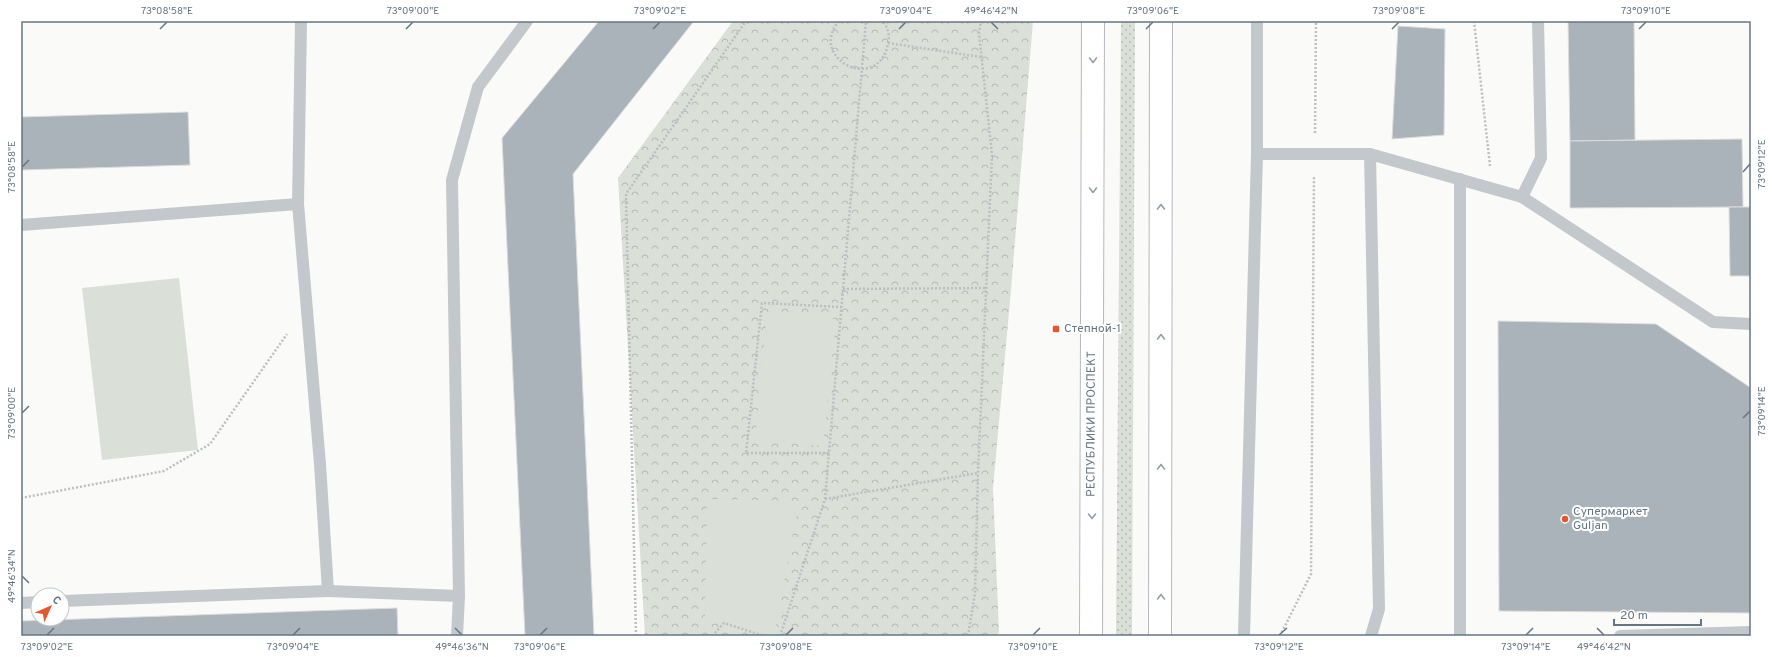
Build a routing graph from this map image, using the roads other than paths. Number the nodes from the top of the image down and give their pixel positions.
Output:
1 (301, 21) edge
2 (527, 21) edge
3 (1093, 21) edge
4 (1161, 21) edge
5 (1257, 21) edge
6 (1538, 21) edge
7 (1257, 154) junction
8 (1370, 154) junction
9 (1460, 179) junction
10 (1522, 197) junction
11 (298, 204) junction
12 (21, 225) edge
13 (1751, 324) edge
14 (328, 591) junction
15 (459, 596) junction
16 (70, 601) edge
17 (1751, 632) edge
18 (457, 636) edge
19 (1091, 636) edge
20 (1160, 636) edge
21 (1244, 636) edge
22 (1371, 636) edge
23 (1460, 636) edge
24 (1620, 636) edge

1 - 11 lane
2 - 15 lane
3 -> 19 highway, РЕСПУБЛИКИ ПРОСПЕКТ
20 -> 4 highway
5 - 7 lane
6 - 10 lane
7 - 8 lane
7 - 21 lane
8 - 9 lane
8 - 22 lane
9 - 10 lane
9 - 23 lane
10 - 13 lane
11 - 12 lane
11 - 14 lane
14 - 15 lane
14 - 16 lane
15 - 18 lane
17 - 24 lane

